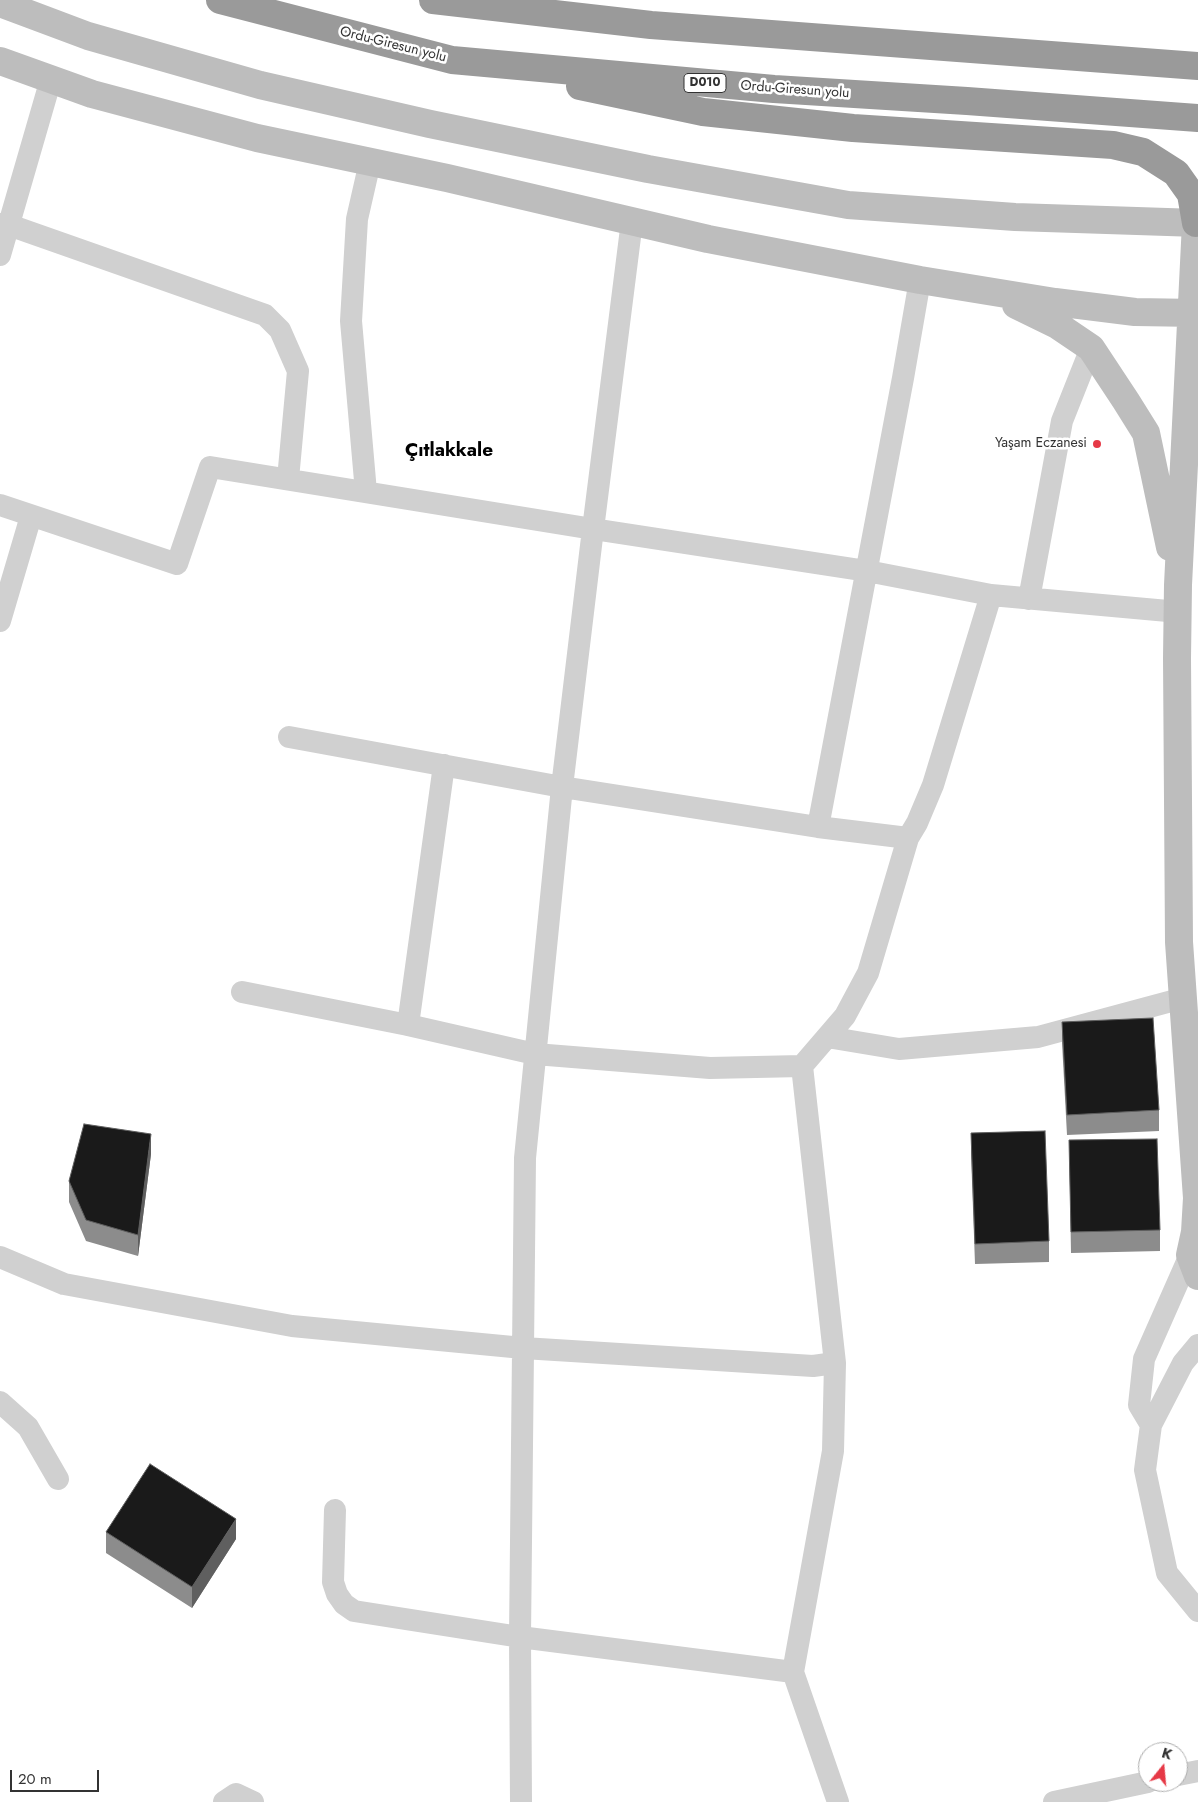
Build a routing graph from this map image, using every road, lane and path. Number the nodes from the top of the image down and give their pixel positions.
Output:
1 (220, 0) edge
2 (434, 0) edge
3 (0, 3) edge
4 (452, 60) junction
5 (0, 61) edge
6 (1198, 66) edge
7 (51, 79) junction
8 (1198, 118) edge
9 (370, 162) junction
10 (632, 221) junction
11 (1197, 223) edge
12 (4, 224) edge
13 (0, 255) edge
14 (920, 280) junction
15 (985, 290) junction
16 (1195, 313) edge
17 (1091, 348) junction
18 (288, 479) junction
19 (366, 492) junction
20 (0, 505) edge
21 (31, 516) junction
22 (593, 529) junction
23 (867, 571) junction
24 (1178, 585) junction
25 (991, 595) junction
26 (1029, 599) junction
27 (1179, 612) junction
28 (0, 621) edge
29 (289, 737) dead end
30 (444, 765) junction
31 (562, 786) junction
32 (818, 827) junction
33 (908, 838) junction
34 (242, 992) dead end
35 (1183, 998) junction
36 (408, 1025) junction
37 (827, 1037) junction
38 (535, 1054) junction
39 (802, 1066) junction
40 (1195, 1248) edge
41 (0, 1257) edge
42 (1198, 1345) edge
43 (523, 1348) junction
44 (835, 1363) junction
45 (0, 1402) edge
46 (1151, 1425) junction
47 (58, 1479) dead end
48 (335, 1510) dead end
49 (1198, 1611) edge
50 (520, 1638) junction
51 (793, 1672) junction
52 (1138, 1784) edge
53 (224, 1802) edge
54 (253, 1802) edge
55 (521, 1802) edge
56 (838, 1802) edge
57 (1054, 1802) edge

1 - 4 highway, Ordu-Giresun yolu / D010
2 - 6 highway
3 - 11 main road
4 - 8 highway, Ordu-Giresun yolu / D010
4 - 11 highway
5 - 7 main road
7 - 9 main road
7 - 12 street
9 - 10 main road
9 - 19 street
10 - 14 main road
10 - 22 street
11 - 16 main road
12 - 13 street
12 - 18 street
14 - 15 main road
14 - 23 street
15 - 16 main road
15 - 17 main road
16 - 24 main road
17 - 24 main road
17 - 26 street
18 - 19 street
18 - 21 street
19 - 22 street
20 - 21 street
21 - 28 street
22 - 23 street
22 - 31 street
23 - 25 street
23 - 32 street
24 - 27 main road
25 - 26 street
25 - 33 street
26 - 27 street
27 - 35 main road
29 - 30 street
30 - 31 street
30 - 36 street
31 - 32 street
31 - 38 street
32 - 33 street
33 - 37 street
34 - 36 street
35 - 37 street
35 - 40 main road
36 - 38 street
37 - 39 street
38 - 39 street
38 - 43 street
39 - 44 street
40 - 46 street
41 - 43 street
42 - 46 street
43 - 44 street
43 - 50 street
44 - 51 street
45 - 47 street
46 - 49 street
48 - 50 street
50 - 51 street
50 - 55 street
51 - 56 street
52 - 57 street
53 - 54 street

